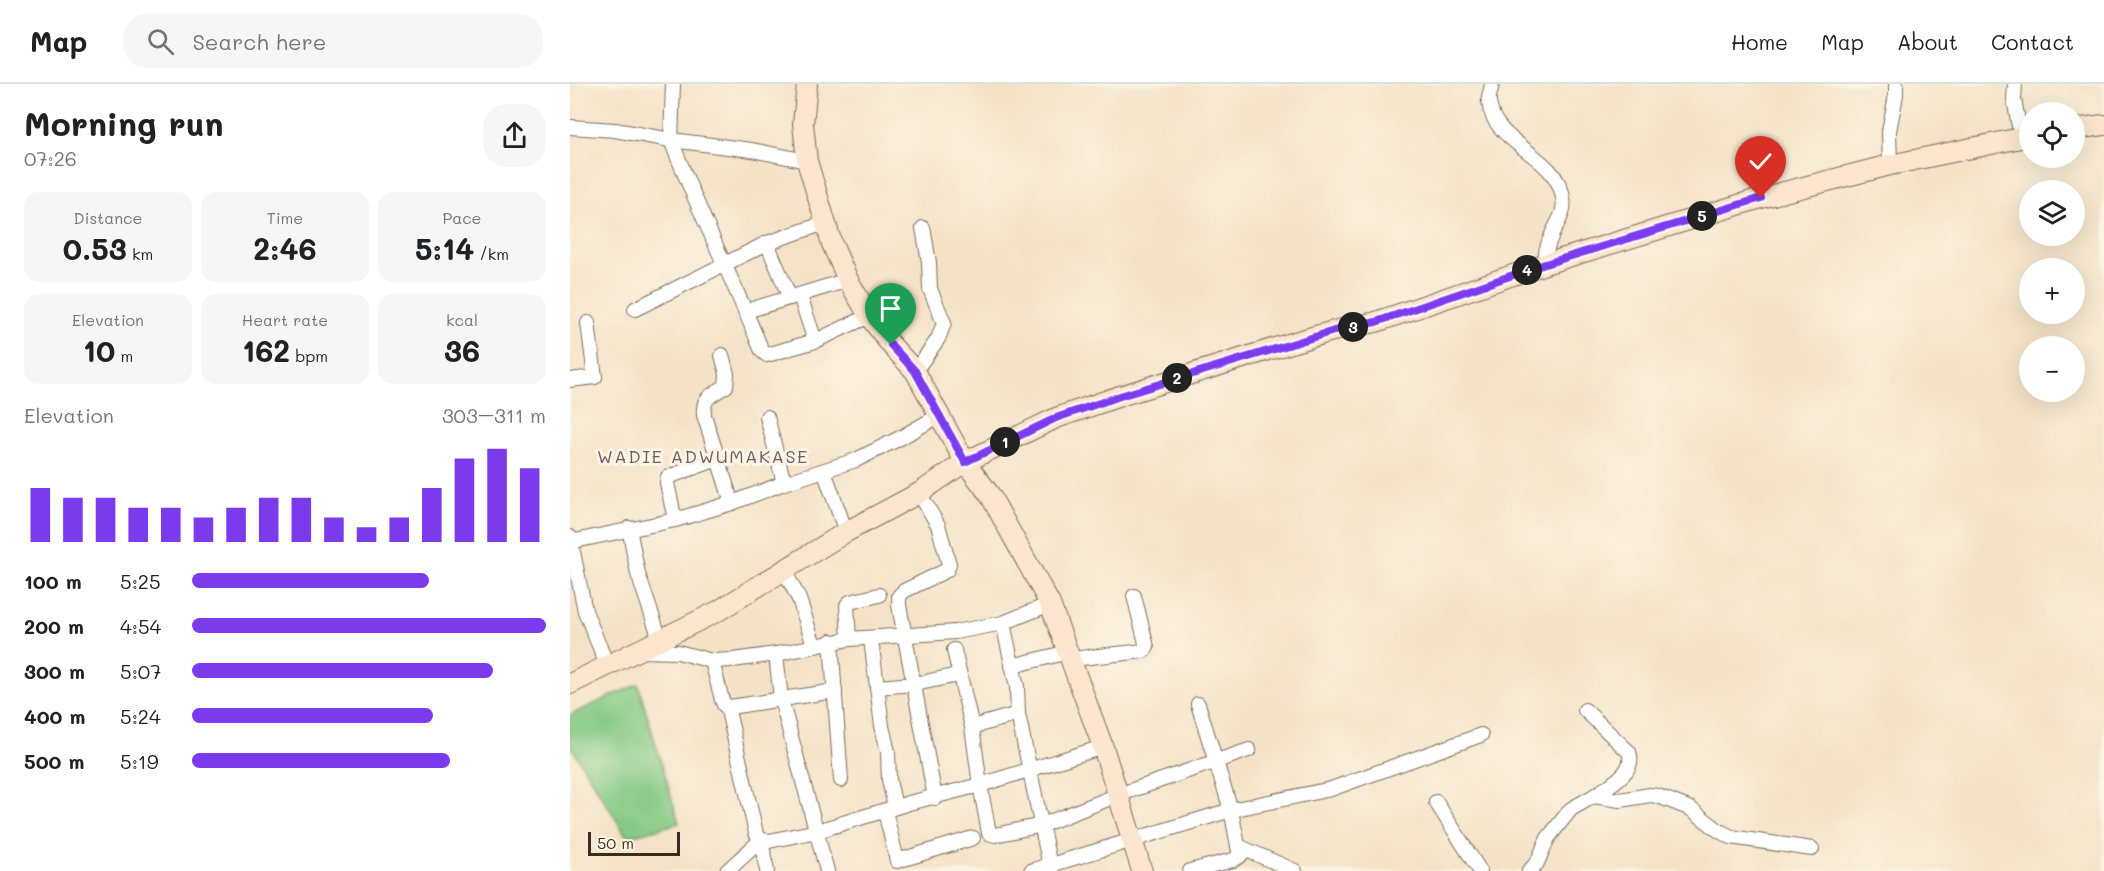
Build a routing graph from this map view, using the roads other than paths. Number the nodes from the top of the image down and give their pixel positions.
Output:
1 (673, 84) edge
2 (807, 84) edge
3 (1492, 84) edge
4 (1896, 84) edge
5 (2015, 84) edge
6 (2019, 116) edge
7 (2104, 125) edge
8 (570, 127) edge
9 (2085, 128) edge
10 (2019, 138) edge
11 (670, 140) junction
12 (807, 161) junction
13 (1890, 165) junction
14 (825, 223) junction
15 (923, 228) dead end
16 (767, 243) junction
17 (1545, 264) junction
18 (726, 265) junction
19 (848, 280) junction
20 (795, 297) junction
21 (635, 309) dead end
22 (746, 311) junction
23 (869, 316) junction
24 (588, 323) dead end
25 (815, 341) junction
26 (722, 354) dead end
27 (915, 371) junction
28 (570, 380) edge
29 (940, 415) junction
30 (767, 417) dead end
31 (718, 459) junction
32 (965, 462) junction
33 (824, 471) junction
34 (784, 483) junction
35 (919, 493) junction
36 (732, 502) junction
37 (675, 520) junction
38 (629, 528) junction
39 (846, 532) junction
40 (570, 540) edge
41 (783, 570) junction
42 (879, 595) dead end
43 (1134, 596) dead end
44 (1050, 604) junction
45 (1003, 623) junction
46 (905, 635) junction
47 (660, 639) junction
48 (849, 639) junction
49 (872, 639) junction
50 (831, 642) junction
51 (814, 645) junction
52 (954, 650) dead end
53 (638, 651) junction
54 (776, 654) junction
55 (1070, 656) junction
56 (712, 661) junction
57 (607, 665) junction
58 (1012, 666) junction
59 (958, 675) junction
60 (570, 684) edge
61 (915, 684) junction
62 (877, 687) junction
63 (835, 691) junction
64 (781, 699) junction
65 (1198, 704) dead end
66 (727, 706) junction
67 (1584, 710) dead end
68 (1018, 714) junction
69 (972, 727) junction
70 (1481, 735) dead end
71 (1103, 747) junction
72 (1249, 750) dead end
73 (1215, 762) junction
74 (1031, 769) junction
75 (841, 780) dead end
76 (980, 785) junction
77 (1118, 795) junction
78 (1594, 796) junction
79 (935, 798) junction
80 (1436, 802) dead end
81 (890, 809) junction
82 (1231, 810) junction
83 (1041, 825) junction
84 (818, 831) junction
85 (973, 838) dead end
86 (761, 840) junction
87 (1131, 842) junction
88 (1238, 846) junction
89 (1812, 849) dead end
90 (1050, 868) edge
91 (726, 871) edge
92 (767, 871) edge
93 (828, 871) edge
94 (1031, 871) edge
95 (1142, 871) edge
96 (1190, 871) edge
97 (1294, 871) edge
98 (1480, 871) edge
99 (1529, 871) edge

1 - 11 street
2 - 12 street
3 - 17 street
4 - 13 street
5 - 6 street
7 - 9 street
8 - 11 street
10 - 13 street
11 - 12 street
11 - 18 street
12 - 14 street
13 - 17 street
14 - 16 street
14 - 19 street
15 - 27 street
16 - 18 street
16 - 20 street
17 - 32 street
18 - 21 street
18 - 22 street
19 - 20 street
19 - 23 street
20 - 22 street
20 - 25 street
22 - 25 street
23 - 25 street
23 - 27 street
24 - 28 street
26 - 31 street
27 - 29 street
29 - 32 street
29 - 33 street
30 - 34 street
31 - 36 street
31 - 37 street
32 - 35 street
32 - 44 street
33 - 34 street
33 - 39 street
34 - 36 street
35 - 39 street
35 - 46 street
36 - 37 street
37 - 38 street
38 - 40 street
38 - 47 street
39 - 41 street
40 - 57 street
41 - 47 street
41 - 51 street
42 - 48 street
43 - 55 street
44 - 45 street
44 - 55 street
45 - 46 street
45 - 58 street
46 - 49 street
46 - 61 street
47 - 53 street
48 - 49 street
48 - 50 street
49 - 62 street
50 - 51 street
50 - 63 street
51 - 54 street
52 - 59 street
53 - 56 street
53 - 57 street
54 - 56 street
54 - 64 street
55 - 58 street
55 - 71 street
56 - 66 street
57 - 60 street
58 - 68 street
59 - 61 street
59 - 69 street
61 - 62 street
61 - 79 street
62 - 81 street
63 - 64 street
63 - 75 street
64 - 66 street
64 - 84 street
65 - 73 street
66 - 86 street
67 - 78 street
68 - 69 street
68 - 74 street
69 - 76 street
70 - 82 street
71 - 74 street
71 - 77 street
72 - 73 street
73 - 77 street
73 - 82 street
74 - 76 street
74 - 83 street
76 - 79 street
76 - 83 street
77 - 83 street
77 - 87 street
78 - 89 street
78 - 99 street
79 - 81 street
80 - 98 street
81 - 84 street
81 - 85 street
82 - 87 street
82 - 88 street
83 - 90 street
84 - 86 street
84 - 93 street
86 - 91 street
86 - 92 street
87 - 90 street
87 - 95 street
88 - 96 street
88 - 97 street
90 - 94 street

